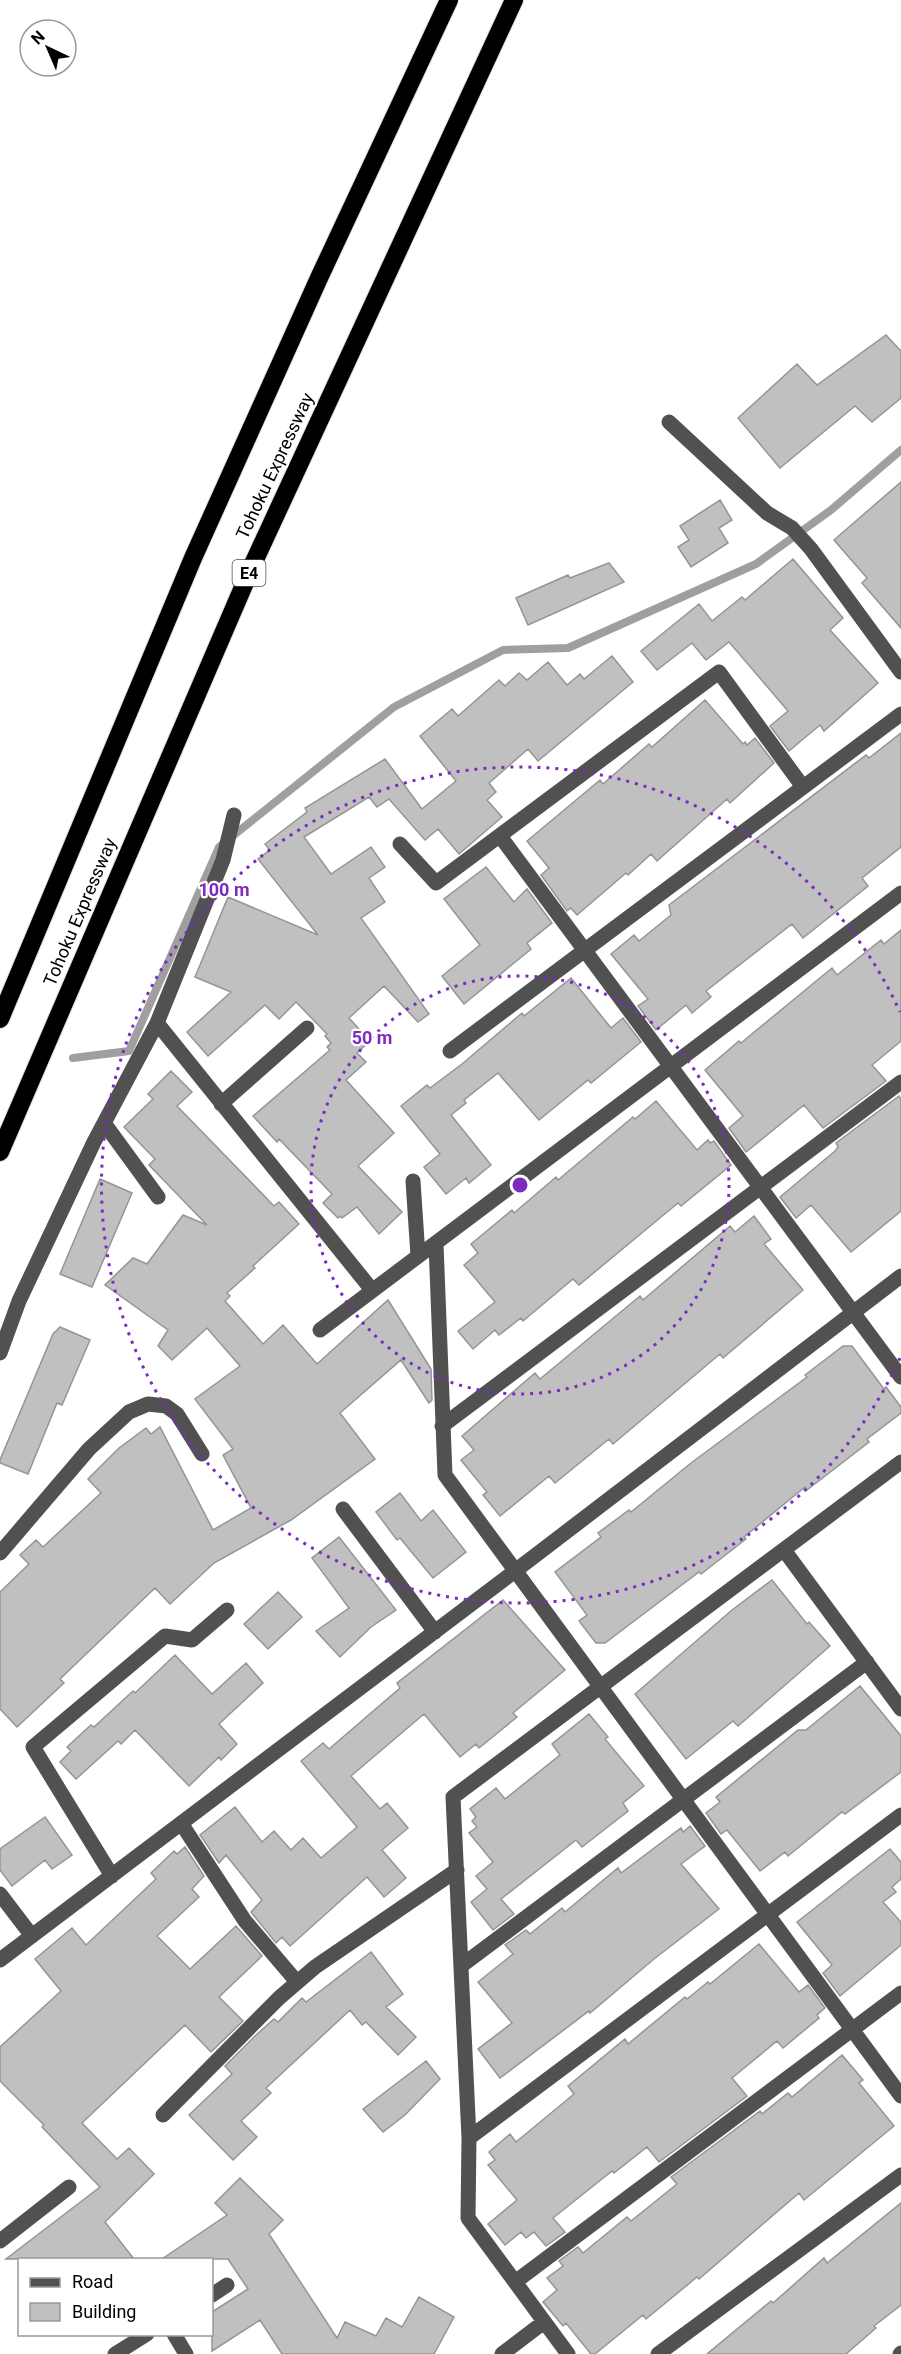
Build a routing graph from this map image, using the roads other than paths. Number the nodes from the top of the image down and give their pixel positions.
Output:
1 (449, 0) edge
2 (514, 0) edge
3 (669, 422) dead end
4 (901, 672) edge
5 (901, 714) edge
6 (803, 787) junction
7 (234, 815) dead end
8 (500, 836) junction
9 (400, 844) dead end
10 (901, 893) edge
11 (584, 951) junction
12 (0, 1018) edge
13 (157, 1023) junction
14 (307, 1028) dead end
15 (450, 1051) dead end
16 (670, 1067) junction
17 (901, 1082) edge
18 (221, 1104) junction
19 (104, 1123) junction
20 (0, 1152) edge
21 (413, 1181) dead end
22 (761, 1188) junction
23 (158, 1197) dead end
24 (436, 1244) junction
25 (418, 1256) junction
26 (901, 1276) edge
27 (372, 1290) junction
28 (853, 1312) junction
29 (320, 1330) dead end
30 (0, 1353) edge
31 (901, 1377) edge
32 (442, 1426) junction
33 (202, 1454) dead end
34 (901, 1462) edge
35 (343, 1509) dead end
36 (784, 1550) junction
37 (0, 1553) edge
38 (515, 1571) junction
39 (227, 1610) dead end
40 (435, 1632) junction
41 (867, 1662) junction
42 (600, 1687) junction
43 (901, 1709) edge
44 (683, 1799) junction
45 (901, 1815) edge
46 (181, 1823) junction
47 (457, 1870) junction
48 (112, 1876) junction
49 (0, 1894) edge
50 (768, 1915) junction
51 (32, 1936) junction
52 (0, 1960) edge
53 (461, 1966) junction
54 (297, 1982) junction
55 (901, 1993) edge
56 (852, 2030) junction
57 (901, 2096) edge
58 (163, 2115) dead end
59 (469, 2138) junction
60 (901, 2175) edge
61 (69, 2187) dead end
62 (0, 2241) edge
63 (515, 2282) junction
64 (227, 2285) dead end
65 (213, 2294) edge
66 (544, 2322) junction
67 (144, 2336) edge
68 (175, 2336) edge
69 (115, 2354) edge
70 (186, 2354) edge
71 (502, 2354) edge
72 (568, 2354) edge
73 (658, 2354) edge

1 - 12 highway, Tohoku Expressway
2 - 20 highway, Tohoku Expressway / E4
3 - 4 street
5 - 6 street
6 - 8 street
6 - 11 street
7 - 13 street
8 - 9 street
8 - 11 street
10 - 16 street
11 - 15 street
11 - 16 street
13 - 18 street
13 - 19 street
14 - 18 street
16 - 22 street
16 - 24 street
17 - 22 street
18 - 27 street
19 - 23 street
19 - 30 street
21 - 25 street
22 - 28 street
22 - 32 street
24 - 25 street
24 - 32 street
25 - 27 street
26 - 28 street
27 - 29 street
28 - 31 street
28 - 38 street
32 - 38 street
33 - 37 street
34 - 36 street
35 - 40 street
36 - 41 street
36 - 42 street
38 - 40 street
38 - 42 street
39 - 48 street
40 - 46 street
41 - 43 street
41 - 44 street
42 - 44 street
42 - 47 street
44 - 50 street
44 - 53 street
45 - 50 street
46 - 48 street
46 - 54 street
47 - 53 street
47 - 54 street
48 - 51 street
49 - 51 street
50 - 56 street
50 - 59 street
51 - 52 street
53 - 59 street
54 - 58 street
55 - 56 street
56 - 57 street
56 - 63 street
59 - 63 street
60 - 73 street
61 - 62 street
63 - 66 street
64 - 65 street
66 - 71 street
66 - 72 street
67 - 69 street
68 - 70 street

